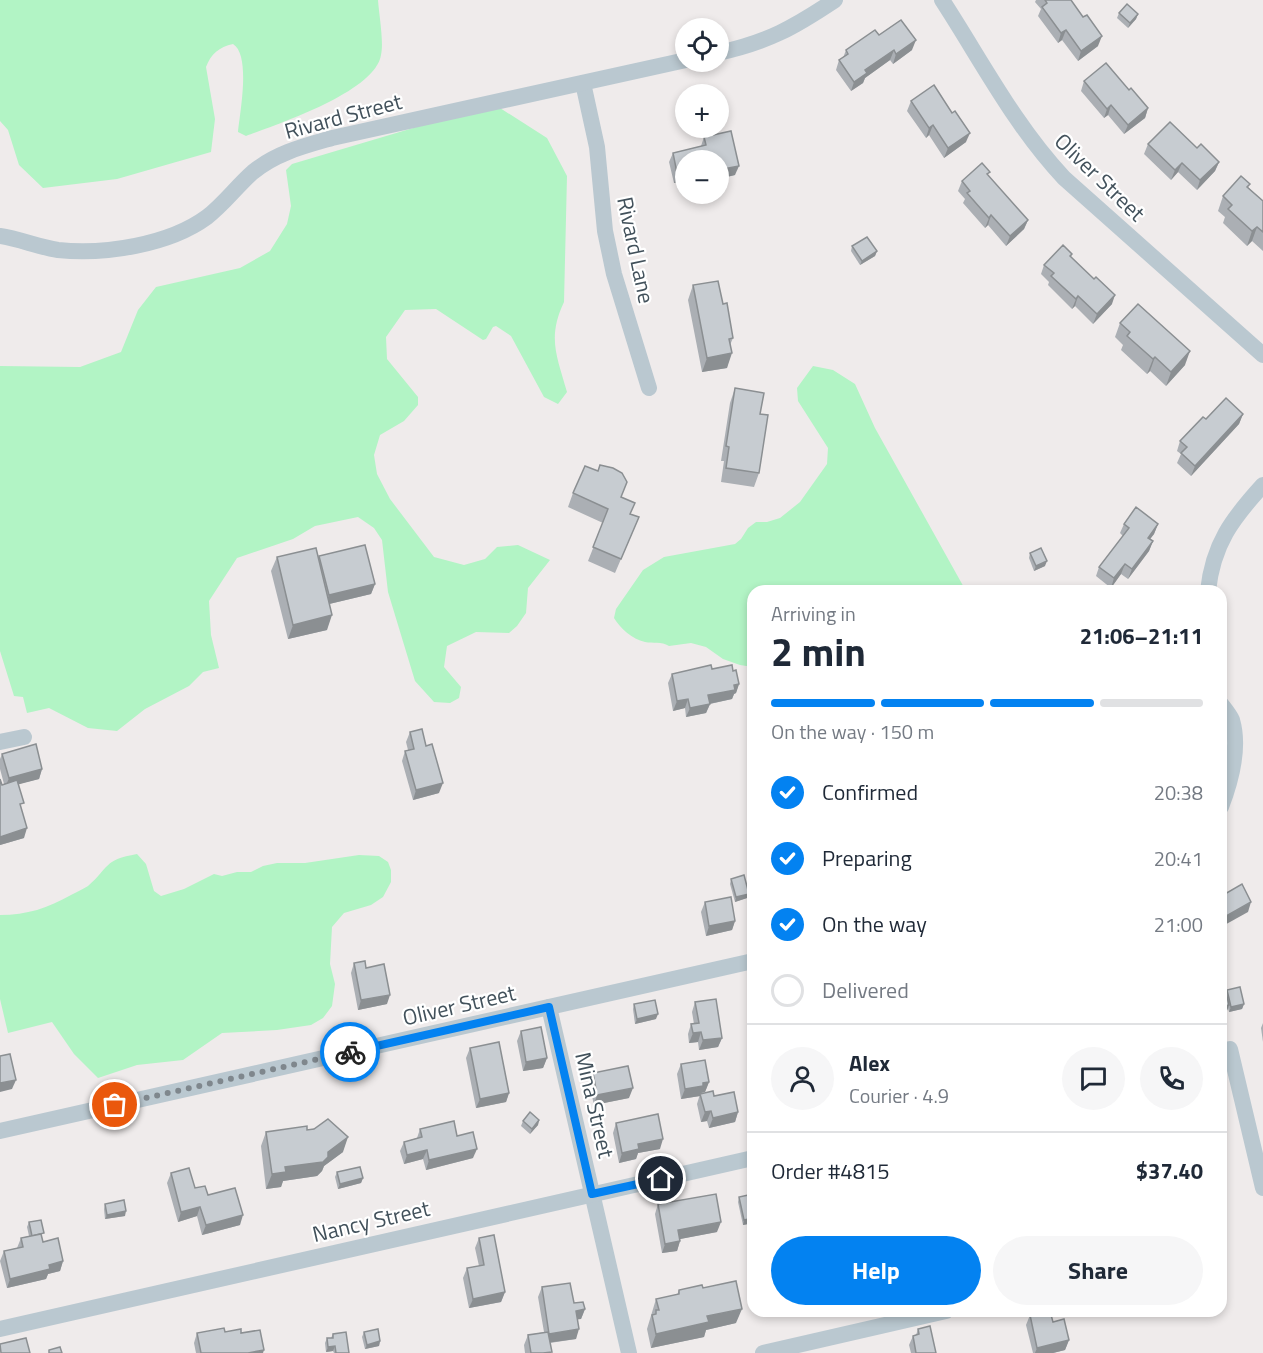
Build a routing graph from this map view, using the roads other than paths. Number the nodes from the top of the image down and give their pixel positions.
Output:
1 (835, 0) edge
2 (942, 0) edge
3 (729, 50) edge
4 (675, 62) edge
5 (583, 82) junction
6 (0, 236) edge
7 (1263, 355) edge
8 (649, 388) dead end
9 (1263, 485) edge
10 (1209, 585) edge
11 (1227, 712) edge
12 (24, 737) dead end
13 (0, 742) edge
14 (1227, 787) edge
15 (747, 963) edge
16 (549, 1007) junction
17 (1227, 1054) edge
18 (0, 1131) edge
19 (747, 1159) edge
20 (1263, 1188) edge
21 (592, 1194) junction
22 (920, 1317) edge
23 (0, 1329) edge
24 (629, 1353) edge
25 (763, 1353) edge

1 - 3 street
2 - 7 street, Oliver Street
4 - 5 street, Rivard Street
5 - 6 street, Rivard Street
5 - 8 street, Rivard Lane
9 - 10 street
11 - 14 street
12 - 13 street
15 - 16 street, Oliver Street
16 - 18 street, Oliver Street
16 - 21 street, Mina Street
17 - 20 street
19 - 21 street, Nancy Street
21 - 23 street, Nancy Street
21 - 24 street, Mina Street
22 - 25 street

